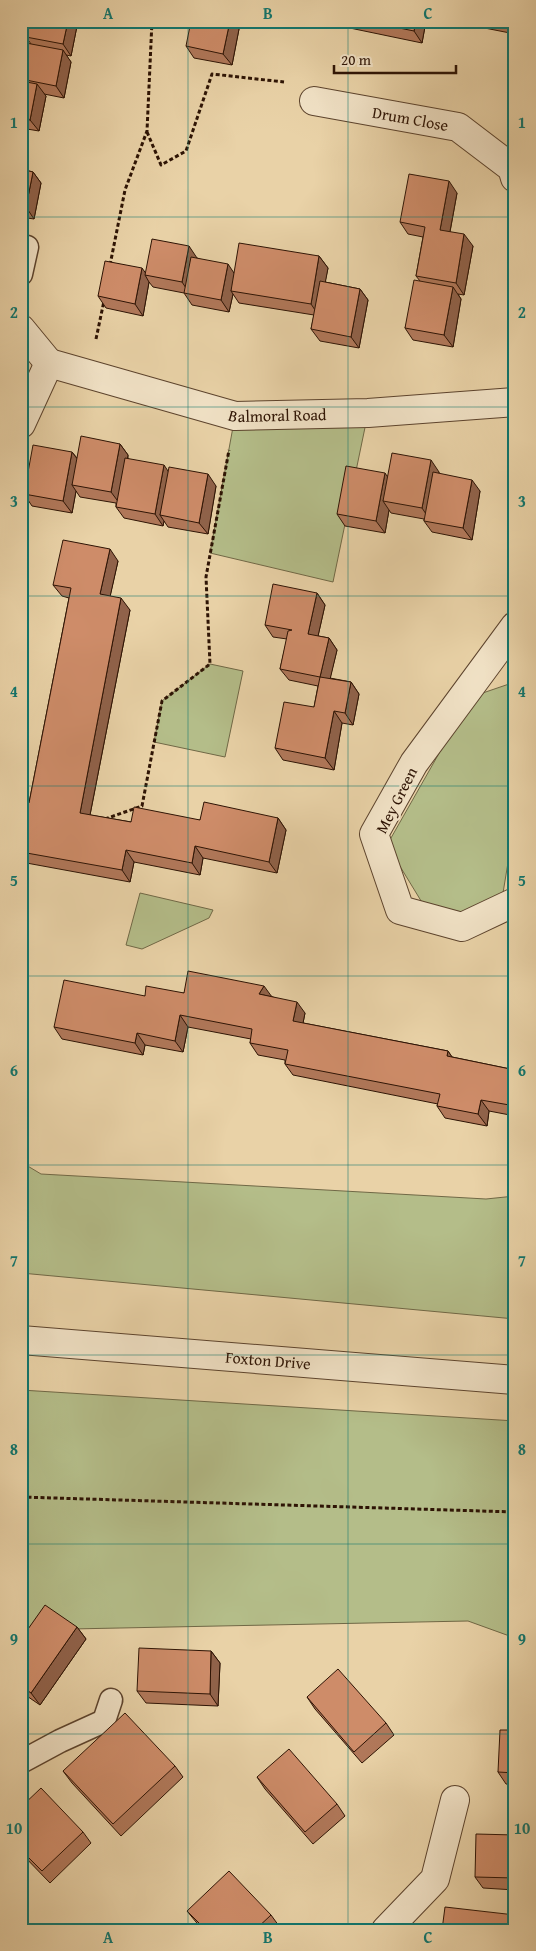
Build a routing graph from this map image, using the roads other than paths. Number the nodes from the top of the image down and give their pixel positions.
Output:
1 (314, 101) road end
2 (513, 173) edge
3 (27, 247) dead end
4 (21, 274) edge
5 (21, 329) edge
6 (49, 363) junction
7 (515, 402) edge
8 (21, 424) edge
9 (515, 626) edge
10 (515, 902) edge
11 (21, 1340) edge
12 (515, 1380) edge
13 (112, 1700) dead end
14 (21, 1762) edge
15 (455, 1800) dead end
16 (386, 1930) edge

1 - 2 street, Drum Close
3 - 4 lane
5 - 6 street
6 - 7 street, Balmoral Road
6 - 8 street
9 - 10 street, Mey Green
11 - 12 street, Foxton Drive
13 - 14 lane
15 - 16 street

